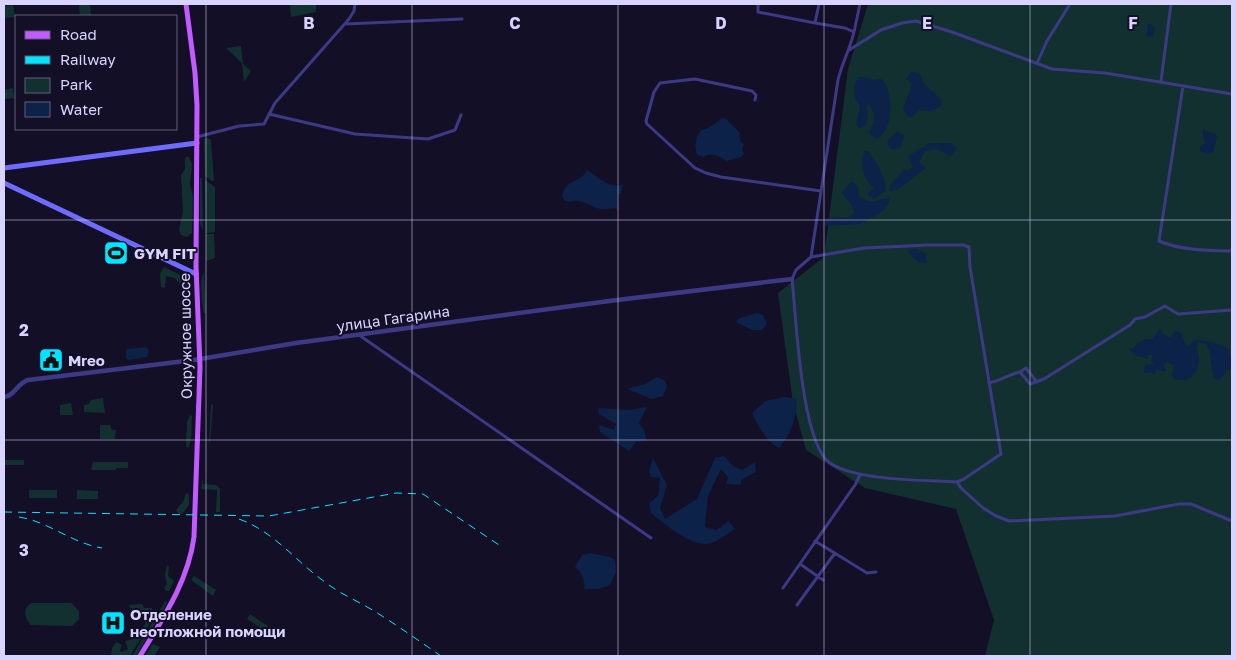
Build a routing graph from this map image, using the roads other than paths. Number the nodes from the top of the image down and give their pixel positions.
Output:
1 (186, 4) edge
2 (355, 4) edge
3 (758, 4) edge
4 (819, 4) edge
5 (860, 4) edge
6 (1070, 4) edge
7 (1171, 4) edge
8 (462, 19) dead end
9 (815, 23) junction
10 (344, 24) junction
11 (854, 32) junction
12 (848, 50) junction
13 (1036, 63) junction
14 (1161, 81) junction
15 (1183, 86) junction
16 (1232, 94) edge
17 (755, 100) dead end
18 (269, 114) junction
19 (461, 115) dead end
20 (197, 140) junction
21 (4, 168) edge
22 (4, 183) edge
23 (821, 191) junction
24 (1232, 250) edge
25 (812, 258) junction
26 (196, 261) junction
27 (183, 270) junction
28 (196, 274) junction
29 (792, 279) junction
30 (1232, 310) edge
31 (359, 335) junction
32 (200, 359) junction
33 (1020, 372) junction
34 (1037, 382) junction
35 (989, 383) junction
36 (4, 397) edge
37 (860, 475) junction
38 (957, 482) junction
39 (1232, 522) edge
40 (651, 538) dead end
41 (815, 541) junction
42 (835, 552) junction
43 (800, 564) junction
44 (876, 572) dead end
45 (817, 576) junction
46 (822, 580) dead end
47 (783, 588) dead end
48 (797, 604) dead end
49 (140, 656) edge

1 - 20 main road, Окружное шоссе
2 - 10 street
3 - 9 street
4 - 9 street
5 - 11 street
6 - 13 street
7 - 14 street
8 - 10 street
9 - 11 street
10 - 18 street
11 - 12 street
12 - 13 street
12 - 23 street
13 - 14 street
14 - 15 street
15 - 16 street
15 - 24 street
17 - 23 street
18 - 19 street
18 - 20 street
20 - 21 main road
20 - 26 main road, Окружное шоссе
22 - 27 main road
23 - 25 street
25 - 29 street
25 - 35 street
26 - 27 main road
26 - 28 main road, Окружное шоссе
27 - 28 main road
28 - 32 main road, Окружное шоссе
29 - 31 street, улица Гагарина
29 - 37 street
30 - 34 street
31 - 32 street, улица Гагарина
31 - 40 street
32 - 36 street, улица Гагарина
32 - 49 main road, Окружное шоссе
33 - 34 street
33 - 34 street
33 - 35 street
35 - 38 street
37 - 38 street
37 - 41 street
38 - 39 street
41 - 42 street
41 - 43 street
42 - 44 street
42 - 45 street
43 - 45 street
43 - 47 street
45 - 46 street
45 - 48 street

